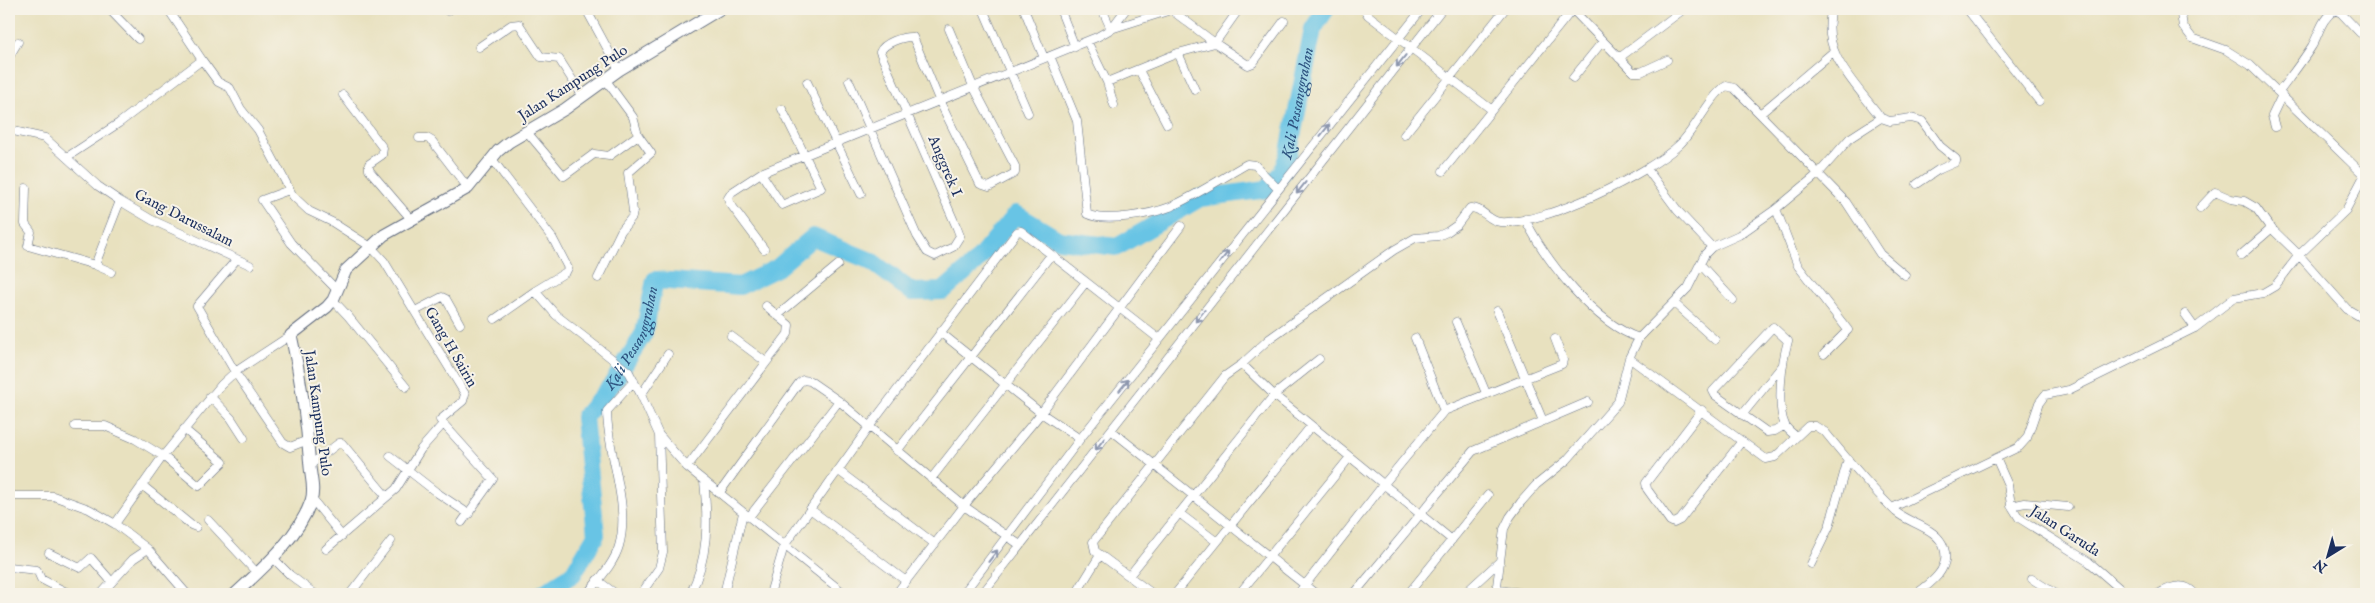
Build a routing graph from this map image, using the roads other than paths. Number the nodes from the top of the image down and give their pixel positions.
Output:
1 (109, 9) edge
2 (168, 9) edge
3 (586, 9) edge
4 (720, 9) edge
5 (983, 9) edge
6 (1024, 9) edge
7 (1060, 9) edge
8 (1102, 9) edge
9 (1126, 9) edge
10 (1172, 9) edge
11 (1239, 9) edge
12 (1364, 9) edge
13 (1422, 9) edge
14 (1442, 9) edge
15 (1505, 9) edge
16 (1572, 9) edge
17 (1684, 9) edge
18 (1832, 9) edge
19 (1968, 9) edge
20 (2180, 9) edge
21 (1284, 21) dead end
22 (949, 29) dead end
23 (1111, 29) junction
24 (2360, 33) dead end
25 (1399, 37) junction
26 (138, 39) dead end
27 (1603, 41) junction
28 (18, 42) dead end
29 (1087, 42) junction
30 (1215, 43) junction
31 (479, 47) dead end
32 (1075, 47) junction
33 (1412, 48) junction
34 (1833, 52) junction
35 (1178, 53) junction
36 (9, 57) edge
37 (1047, 57) junction
38 (1620, 58) junction
39 (202, 60) junction
40 (1667, 60) dead end
41 (619, 70) junction
42 (1140, 70) junction
43 (1010, 71) junction
44 (1450, 77) junction
45 (1573, 78) dead end
46 (605, 79) junction
47 (849, 81) dead end
48 (807, 82) dead end
49 (1106, 82) junction
50 (973, 86) junction
51 (1195, 90) dead end
52 (2280, 93) junction
53 (343, 95) dead end
54 (582, 95) junction
55 (2040, 101) dead end
56 (940, 102) junction
57 (1114, 105) dead end
58 (782, 109) dead end
59 (1492, 110) junction
60 (1028, 112) dead end
61 (908, 114) junction
62 (1760, 114) junction
63 (1881, 118) junction
64 (1167, 124) dead end
65 (2275, 127) dead end
66 (9, 130) edge
67 (869, 130) junction
68 (526, 132) junction
69 (638, 135) junction
70 (1404, 135) dead end
71 (419, 138) dead end
72 (837, 142) junction
73 (67, 157) junction
74 (806, 157) junction
75 (492, 159) junction
76 (1647, 169) junction
77 (1443, 171) dead end
78 (761, 173) junction
79 (2365, 173) edge
80 (1818, 174) junction
81 (1917, 184) dead end
82 (1277, 187) junction
83 (26, 188) dead end
84 (468, 188) junction
85 (289, 190) junction
86 (861, 194) dead end
87 (1272, 197) junction
88 (120, 201) junction
89 (1286, 208) junction
90 (2200, 208) dead end
91 (1776, 209) junction
92 (411, 219) junction
93 (1525, 219) junction
94 (1181, 226) dead end
95 (2272, 228) junction
96 (371, 247) junction
97 (1712, 247) junction
98 (764, 249) dead end
99 (2299, 254) junction
100 (1051, 255) junction
101 (2241, 255) dead end
102 (236, 260) junction
103 (1700, 264) junction
104 (94, 265) junction
105 (250, 265) dead end
106 (838, 265) dead end
107 (111, 272) dead end
108 (1906, 275) dead end
109 (598, 278) dead end
110 (1086, 282) junction
111 (1198, 290) junction
112 (534, 291) junction
113 (335, 295) junction
114 (1733, 300) dead end
115 (1212, 301) junction
116 (1674, 303) junction
117 (766, 306) dead end
118 (1119, 308) junction
119 (415, 311) junction
120 (1497, 311) dead end
121 (2185, 314) dead end
122 (778, 315) junction
123 (494, 319) dead end
124 (2366, 320) edge
125 (1456, 322) dead end
126 (460, 324) dead end
127 (2195, 328) junction
128 (940, 332) junction
129 (291, 335) junction
130 (731, 336) dead end
131 (1415, 338) dead end
132 (1639, 338) junction
133 (1159, 339) junction
134 (1555, 339) dead end
135 (1715, 340) dead end
136 (668, 354) dead end
137 (1824, 354) dead end
138 (971, 356) junction
139 (1629, 358) junction
140 (1319, 359) dead end
141 (766, 362) junction
142 (1242, 364) junction
143 (1782, 365) junction
144 (1139, 368) junction
145 (236, 372) junction
146 (1152, 377) junction
147 (1524, 379) junction
148 (634, 381) junction
149 (1006, 385) junction
150 (406, 387) dead end
151 (1486, 393) junction
152 (210, 396) junction
153 (642, 396) junction
154 (1274, 396) junction
155 (839, 401) junction
156 (1588, 402) dead end
157 (1702, 410) junction
158 (1444, 411) junction
159 (1041, 412) junction
160 (1742, 415) junction
161 (1543, 421) junction
162 (443, 424) junction
163 (1785, 425) junction
164 (75, 426) dead end
165 (1311, 426) junction
166 (869, 427) junction
167 (184, 429) junction
168 (1111, 430) junction
169 (659, 435) junction
170 (1796, 437) junction
171 (244, 438) dead end
172 (1080, 439) junction
173 (308, 440) junction
174 (1742, 441) junction
175 (897, 451) junction
176 (163, 456) junction
177 (390, 456) dead end
178 (1350, 457) junction
179 (1996, 458) junction
180 (1848, 459) junction
181 (310, 465) junction
182 (1155, 466) junction
183 (687, 467) junction
184 (408, 470) junction
185 (839, 471) junction
186 (931, 479) junction
187 (704, 481) junction
188 (1384, 484) junction
189 (142, 485) junction
190 (720, 492) junction
191 (1488, 495) dead end
192 (9, 496) edge
193 (386, 496) junction
194 (1193, 496) junction
195 (312, 499) junction
196 (964, 506) junction
197 (2012, 506) junction
198 (2068, 507) dead end
199 (1894, 508) junction
200 (810, 509) junction
201 (1179, 513) junction
202 (469, 514) junction
203 (1420, 514) junction
204 (746, 515) junction
205 (208, 520) dead end
206 (462, 522) dead end
207 (115, 524) junction
208 (1230, 526) junction
209 (196, 527) dead end
210 (342, 536) junction
211 (1008, 537) junction
212 (391, 540) dead end
213 (1452, 540) junction
214 (1217, 542) junction
215 (936, 544) junction
216 (1020, 545) junction
217 (784, 546) junction
218 (148, 549) junction
219 (326, 549) dead end
220 (49, 553) dead end
221 (1100, 555) junction
222 (1269, 557) junction
223 (272, 558) junction
224 (1500, 561) junction
225 (1811, 564) dead end
226 (9, 567) edge
227 (258, 573) junction
228 (1128, 576) junction
229 (2032, 579) dead end
230 (597, 580) junction
231 (111, 581) junction
232 (906, 582) junction
233 (1141, 586) junction
234 (1304, 586) junction
235 (1496, 592) edge
236 (70, 594) edge
237 (101, 594) edge
238 (187, 594) edge
239 (234, 594) edge
240 (315, 594) edge
241 (350, 594) edge
242 (586, 594) edge
243 (616, 594) edge
244 (641, 594) edge
245 (690, 594) edge
246 (724, 594) edge
247 (770, 594) edge
248 (845, 594) edge
249 (896, 594) edge
250 (963, 594) edge
251 (982, 594) edge
252 (1076, 594) edge
253 (1135, 594) edge
254 (1153, 594) edge
255 (1176, 594) edge
256 (1239, 594) edge
257 (1298, 594) edge
258 (1316, 594) edge
259 (1354, 594) edge
260 (1408, 594) edge
261 (1464, 594) edge
262 (1535, 594) edge
263 (1916, 594) edge
264 (2056, 594) edge
265 (2126, 594) edge
266 (2158, 594) edge
267 (2195, 594) edge

1 - 26 street
2 - 39 street
3 - 41 street
4 - 41 street, Jalan Kampung Pulo
5 - 43 street
6 - 37 street
7 - 32 street
8 - 23 street
9 - 23 street
10 - 23 street
10 - 30 street
11 - 30 street
12 - 25 street
13 - 25 street
14 - 33 street
15 - 44 street
16 - 27 street
16 - 59 street
17 - 38 street
18 - 34 street
19 - 55 street
20 - 52 street
21 - 30 street
22 - 50 street
23 - 29 street
24 - 52 street
25 - 33 street
82 -> 25 street
27 - 38 street
27 - 45 street
28 - 36 street
29 - 32 street
29 - 49 street
30 - 35 street
31 - 54 street
32 - 37 street
33 - 44 street
33 -> 89 street
34 - 62 street
34 - 63 street
35 - 42 street
35 - 51 street
37 - 43 street
37 - 82 street
38 - 40 street
39 - 73 street
39 - 85 street, Gang H Sairin
41 - 46 street, Jalan Kampung Pulo
42 - 49 street
42 - 64 street
43 - 50 street
43 - 60 street
44 - 59 street
44 - 70 street
46 - 54 street, Jalan Kampung Pulo
46 - 69 street
47 - 67 street
48 - 72 street
49 - 57 street
50 - 56 street
50 - 56 street
52 - 65 street
52 - 79 street
53 - 92 street
54 - 68 street, Jalan Kampung Pulo
56 - 61 street
56 - 61 street, Anggrek I
58 - 74 street
59 - 77 street
61 - 67 street
61 - 67 street, Anggrek I
62 - 76 street
62 - 80 street
63 - 80 street
63 - 81 street
66 - 73 street, Gang Darussalam
67 - 72 street
68 - 69 street
68 - 75 street, Jalan Kampung Pulo
69 - 109 street
71 - 84 street
72 - 74 street
72 - 86 street
73 - 88 street, Gang Darussalam
74 - 78 street
74 - 78 street
75 - 84 street, Jalan Kampung Pulo
75 - 112 street
76 - 93 street
76 - 97 street
78 - 98 street
79 - 99 street
80 - 91 street
80 - 108 street
82 - 87 street
83 - 104 street
84 - 92 street, Jalan Kampung Pulo
85 - 96 street, Gang H Sairin
85 - 113 street
87 - 89 street
111 -> 87 street
88 - 102 street, Gang Darussalam
88 - 104 street
89 - 115 street
90 - 95 street
91 - 97 street
91 - 137 street
92 - 96 street, Jalan Kampung Pulo
93 - 132 street
93 - 142 street
94 - 118 street
95 - 99 street
95 - 101 street
96 - 113 street, Jalan Kampung Pulo
96 - 119 street, Gang H Sairin
97 - 103 street
99 - 124 street
99 - 127 street
100 - 110 street
100 - 128 street
100 - 138 street
102 - 105 street, Gang Darussalam
102 - 145 street
103 - 114 street
103 - 116 street
104 - 107 street
106 - 122 street
110 - 118 street
110 - 149 street
111 - 115 street
111 - 133 street
112 - 123 street
112 - 148 street
113 - 129 street, Jalan Kampung Pulo
113 - 150 street
115 -> 146 street
116 - 132 street
116 - 135 street
117 - 122 street
118 - 133 street
118 - 159 street
119 - 126 street
119 - 162 street, Gang H Sairin
120 - 147 street
121 - 127 street
122 - 141 street
125 - 151 street
127 - 179 street
128 - 138 street
128 - 166 street
129 - 145 street
129 - 173 street, Jalan Kampung Pulo
130 - 141 street
131 - 158 street
132 - 139 street
133 - 144 street
134 - 147 street
136 - 153 street
138 - 149 street
138 - 175 street
139 - 157 street
139 - 224 street
140 - 154 street
141 - 183 street
142 - 154 street
142 - 182 street
143 - 160 street
143 - 160 street
143 - 163 street
144 - 146 street
172 -> 144 street
145 - 152 street
145 - 173 street
146 - 168 street
147 - 151 street
147 - 161 street
148 - 153 street
148 - 230 street
149 - 159 street
149 - 186 street
151 - 158 street
152 - 167 street
152 - 171 street
153 - 169 street
154 - 165 street
154 - 194 street
155 - 166 street
155 - 190 street
155 - 204 street
156 - 161 street
157 - 174 street
157 - 174 street
158 - 188 street
159 - 172 street
159 - 196 street
160 - 163 street
161 - 203 street
162 - 184 street
162 - 202 street
163 - 170 street
164 - 176 street
165 - 178 street
165 - 208 street
166 - 175 street
166 - 185 street
167 - 176 street
167 - 176 street
168 - 182 street
168 -> 216 street
169 - 183 street
169 - 244 street
170 - 174 street
170 - 180 street
172 - 211 street
173 - 181 street, Jalan Kampung Pulo
175 - 186 street
176 - 189 street
177 - 184 street
178 - 188 street
178 - 222 street
179 - 197 street
179 - 199 street
180 - 199 street
180 - 225 street
181 - 193 street
181 - 195 street, Jalan Kampung Pulo
182 - 194 street
182 - 221 street
183 - 187 street
184 - 193 street
184 - 202 street
185 - 200 street
185 - 215 street
186 - 196 street
187 - 190 street
187 - 245 street
188 - 203 street
188 - 234 street
189 - 207 street
189 - 209 street
190 - 204 street
191 - 213 street
192 - 207 street
193 - 210 street
194 - 201 street
194 - 208 street
195 - 210 street
195 - 223 street, Jalan Kampung Pulo
196 - 211 street
196 - 215 street
197 - 198 street, Jalan Garuda
197 - 265 street, Jalan Garuda
199 - 263 street
200 - 217 street
200 - 232 street
201 - 214 street
201 - 228 street
202 - 206 street
203 - 213 street
203 - 259 street
204 - 217 street
204 - 246 street
205 - 227 street
207 - 218 street
208 - 214 street
208 - 222 street
210 - 219 street
211 - 216 street
250 -> 211 street
212 - 241 street
213 - 260 street
214 - 255 street
215 - 232 street
216 - 251 street
217 - 247 street
217 - 248 street
218 - 231 street
218 - 238 street
220 - 231 street
221 - 228 street
221 - 252 street
222 - 234 street
222 - 256 street
223 - 227 street, Jalan Kampung Pulo
223 - 240 street
224 - 235 street
224 - 261 street
226 - 236 street
227 - 239 street, Jalan Kampung Pulo
228 - 233 street
229 - 264 street
230 - 242 street
230 - 243 street
231 - 237 street
232 - 249 street
233 - 253 street
233 - 254 street
234 - 257 street
234 - 258 street
235 - 262 street
266 - 267 street

